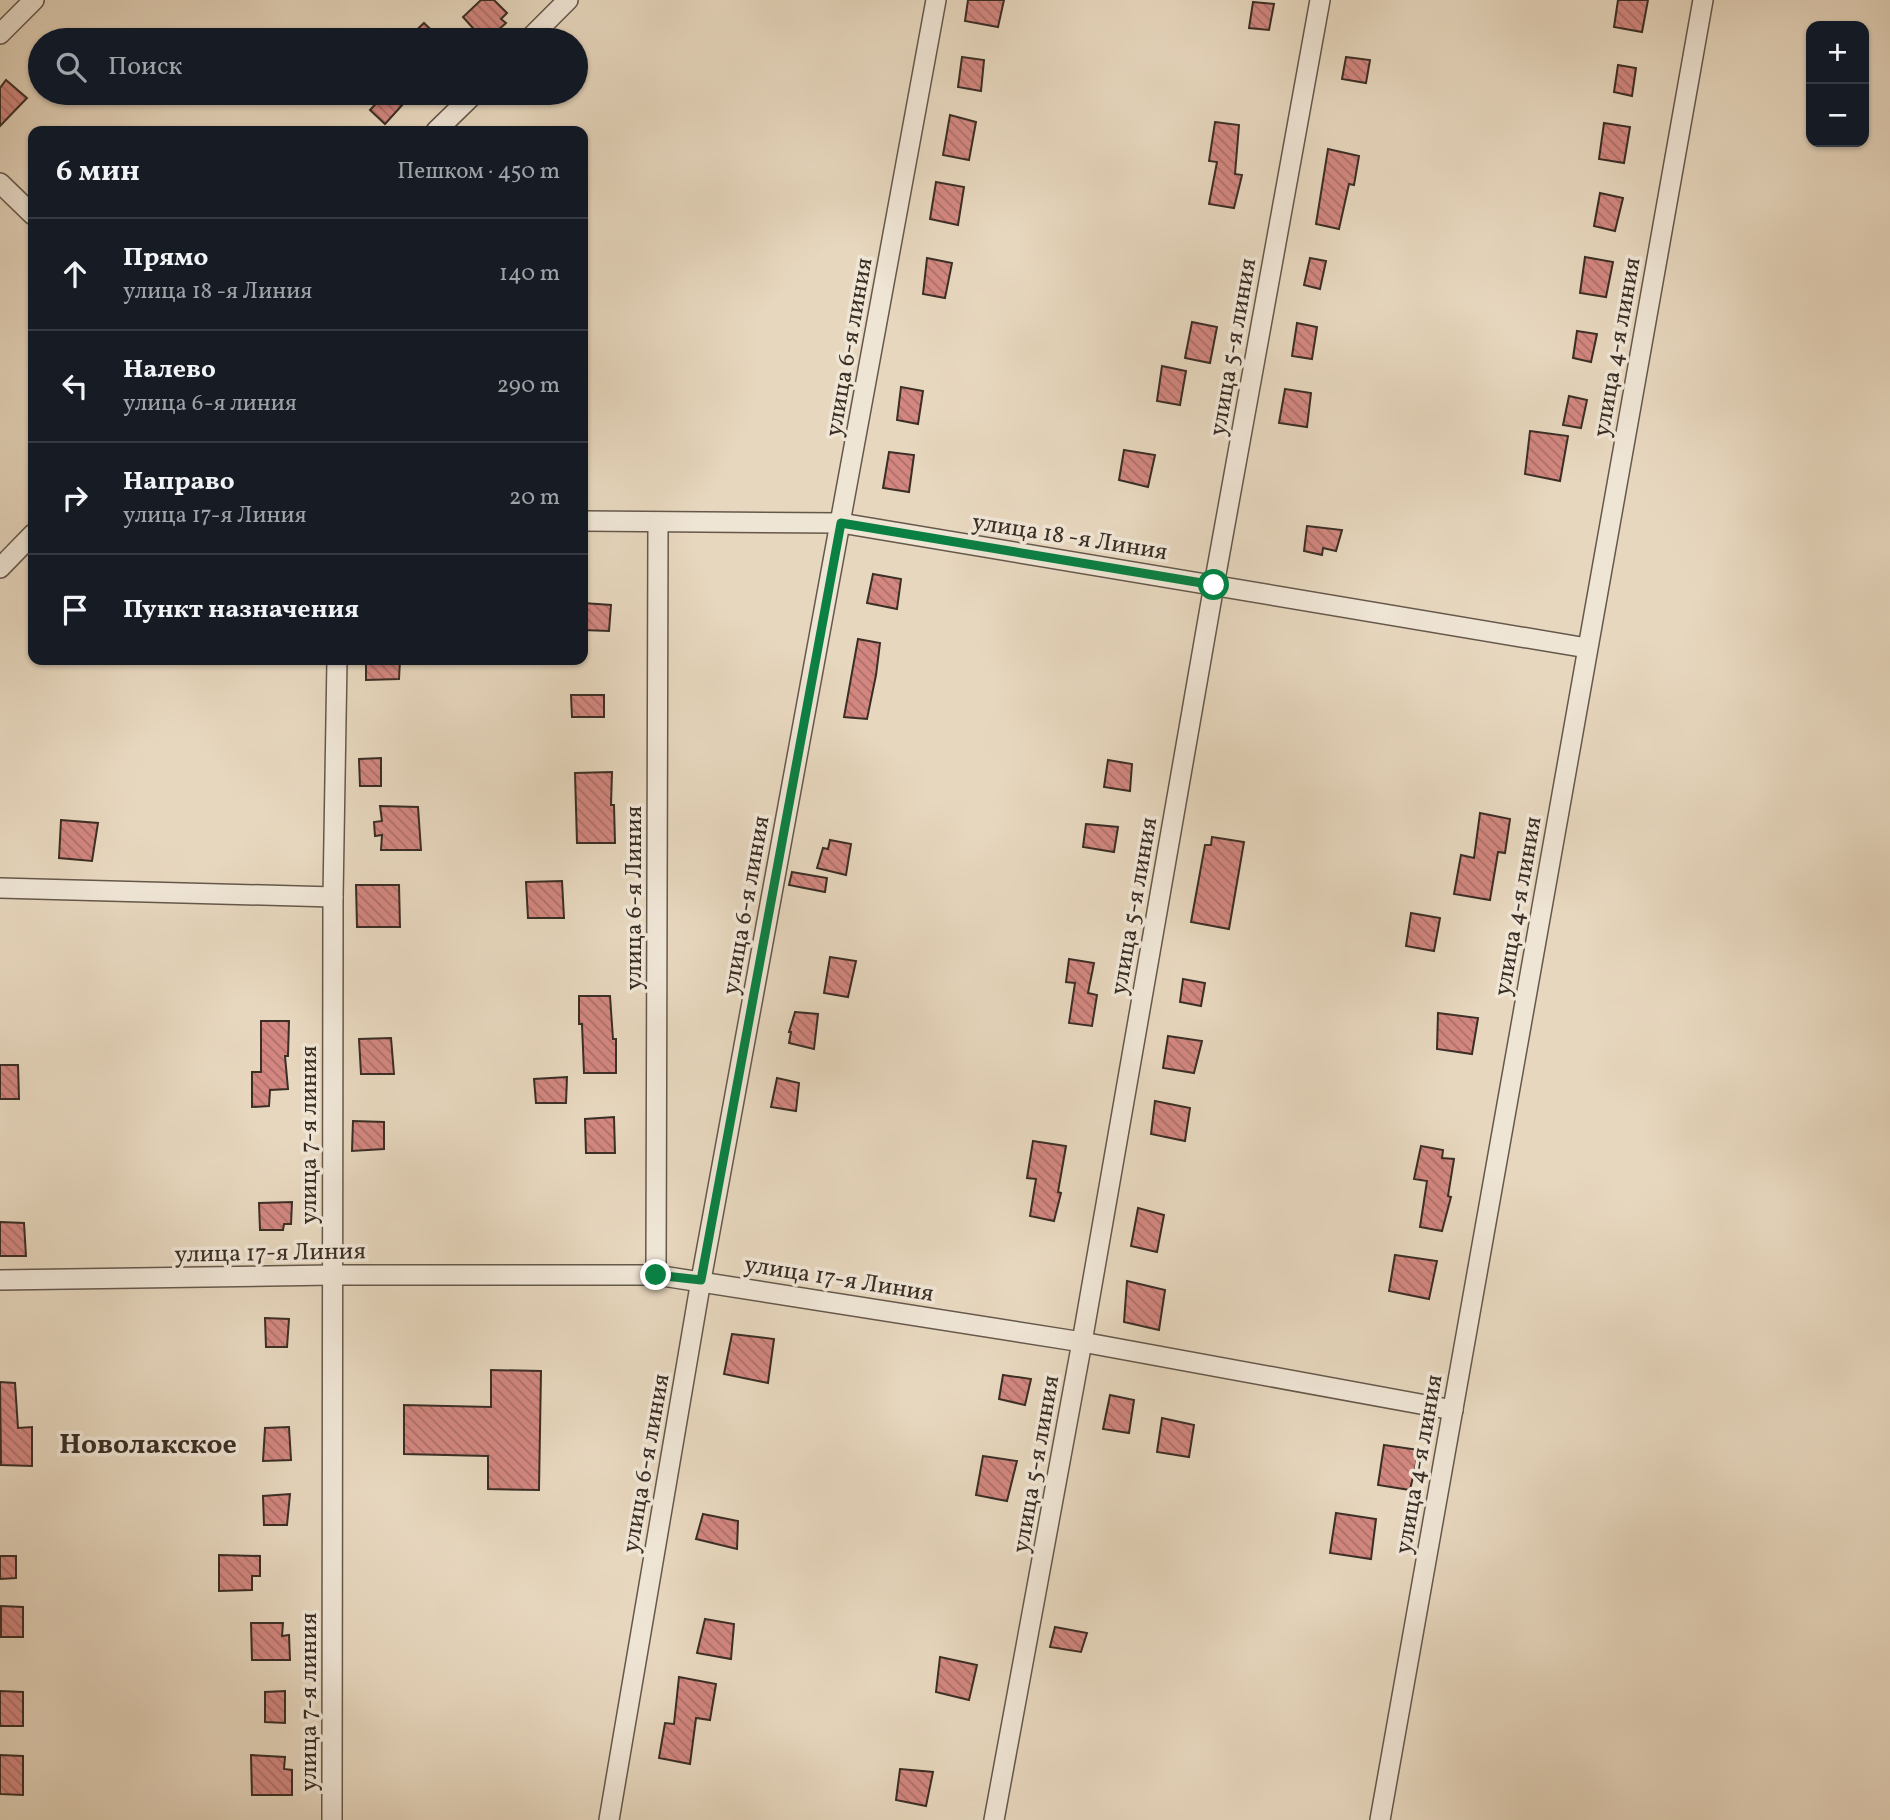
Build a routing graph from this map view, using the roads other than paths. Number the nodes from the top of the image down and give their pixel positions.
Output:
1 (34, 0) edge
2 (568, 0) edge
3 (936, 0) edge
4 (1320, 0) edge
5 (1703, 0) edge
6 (540, 28) edge
7 (0, 34) edge
8 (463, 105) edge
9 (441, 126) edge
10 (0, 183) edge
11 (28, 210) edge
12 (588, 521) edge
13 (658, 522) junction
14 (841, 523) junction
15 (28, 539) edge
16 (0, 568) edge
17 (1214, 585) junction
18 (1587, 648) junction
19 (337, 665) edge
20 (0, 888) edge
21 (333, 897) junction
22 (333, 1275) junction
23 (656, 1275) junction
24 (0, 1280) edge
25 (701, 1280) junction
26 (1082, 1342) junction
27 (1452, 1410) junction
28 (332, 1820) edge
29 (609, 1820) edge
30 (994, 1820) edge
31 (1380, 1820) edge

1 - 7 street
2 - 6 street
3 - 14 street, улица 6-я линия
4 - 17 street, улица 5-я линия
5 - 18 street, улица 4-я линия
8 - 9 street
10 - 11 street
12 - 13 street, улица 18 -я Линия
13 - 14 street, улица 18 -я Линия
13 - 23 street, улица 6-я Линия
14 - 17 street, улица 18 -я Линия
14 - 25 street, улица 6-я линия
15 - 16 street
17 - 18 street, улица 18 -я Линия
17 - 26 street, улица 5-я линия
18 - 27 street, улица 4-я линия
19 - 21 street, улица 7-я линия
20 - 21 street
21 - 22 street, улица 7-я линия
22 - 23 street, улица 17-я Линия
22 - 24 street, улица 17-я Линия
22 - 28 street, улица 7-я линия
23 - 25 street, улица 17-я Линия
25 - 26 street, улица 17-я Линия
25 - 29 street, улица 6-я линия
26 - 27 street, улица 17-я Линия
26 - 30 street, улица 5-я линия
27 - 31 street, улица 4-я линия

